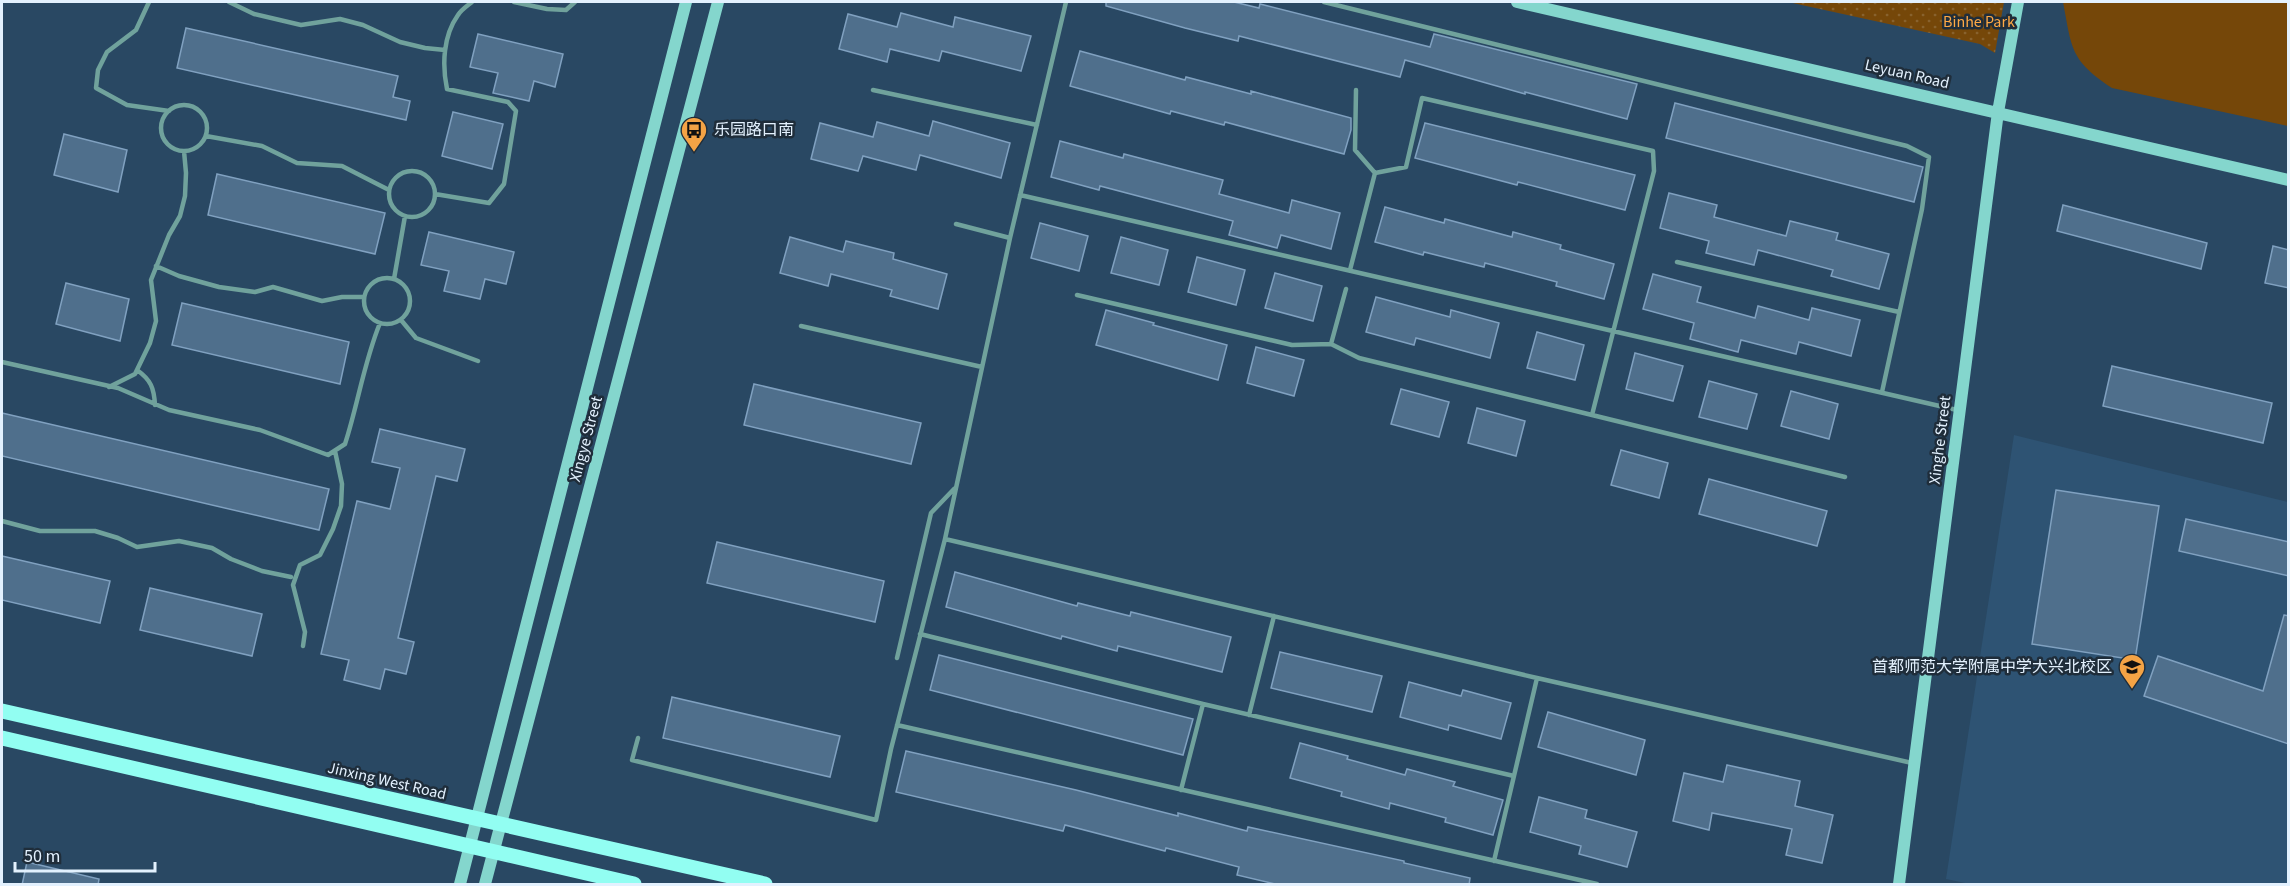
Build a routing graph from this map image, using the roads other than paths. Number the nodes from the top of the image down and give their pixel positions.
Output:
1 (149, 2) edge
2 (229, 2) edge
3 (472, 2) edge
4 (514, 2) edge
5 (575, 2) edge
6 (686, 2) edge
7 (718, 2) edge
8 (1066, 2) edge
9 (1324, 2) edge
10 (1517, 2) edge
11 (2018, 2) edge
12 (445, 50) junction
13 (873, 90) dead end
14 (1356, 90) dead end
15 (169, 111) junction
16 (1998, 112) junction
17 (1037, 125) junction
18 (206, 136) junction
19 (184, 151) junction
20 (1375, 173) junction
21 (2289, 180) edge
22 (389, 190) junction
23 (435, 194) junction
24 (1020, 195) junction
25 (405, 216) junction
26 (956, 224) dead end
27 (1010, 238) junction
28 (1677, 262) dead end
29 (156, 266) junction
30 (1350, 270) junction
31 (394, 279) junction
32 (1346, 289) dead end
33 (1077, 295) dead end
34 (364, 297) junction
35 (1899, 312) junction
36 (401, 320) junction
37 (380, 323) junction
38 (801, 326) dead end
39 (1613, 330) junction
40 (1331, 344) junction
41 (478, 361) dead end
42 (2, 362) edge
43 (982, 367) junction
44 (137, 370) junction
45 (109, 387) junction
46 (1882, 392) junction
47 (155, 405) junction
48 (1960, 411) junction
49 (1592, 415) junction
50 (335, 451) junction
51 (1845, 477) dead end
52 (956, 487) junction
53 (2, 520) edge
54 (945, 539) junction
55 (291, 577) dead end
56 (1274, 616) junction
57 (920, 634) junction
58 (303, 646) dead end
59 (897, 658) dead end
60 (1537, 678) junction
61 (1203, 704) junction
62 (2, 711) edge
63 (1250, 715) junction
64 (897, 725) junction
65 (2, 738) edge
66 (638, 738) dead end
67 (1915, 764) junction
68 (1514, 776) junction
69 (1180, 790) junction
70 (478, 820) junction
71 (500, 824) junction
72 (470, 847) junction
73 (493, 852) junction
74 (1494, 861) junction
75 (460, 885) edge
76 (485, 885) edge
77 (634, 885) edge
78 (765, 885) edge
79 (1597, 885) edge
80 (1899, 885) edge

1 - 15 lane
2 - 12 lane
3 - 12 lane
4 - 5 lane
6 - 70 main road, Xingye Street
7 - 71 main road, Xingye Street
8 - 17 lane
9 - 35 lane
10 - 16 main road, Leyuan Road
11 - 16 main road, Xinghe Street
12 - 23 lane
13 - 17 lane
14 - 20 lane
15 - 18 lane
15 - 19 lane
16 - 21 main road, Leyuan Road
16 - 48 main road, Xinghe Street
17 - 24 lane
18 - 19 lane
18 - 22 lane
19 - 29 lane
20 - 30 lane
20 - 39 lane
22 - 23 lane
22 - 25 lane
23 - 25 lane
24 - 27 lane
24 - 30 lane
25 - 31 lane
26 - 27 lane
27 - 43 lane
28 - 35 lane
29 - 34 lane
29 - 44 lane
30 - 39 lane
31 - 34 lane
31 - 36 lane
32 - 40 lane
33 - 40 lane
34 - 37 lane
35 - 46 lane
36 - 37 lane
36 - 41 lane
37 - 50 lane
38 - 43 lane
39 - 46 lane
39 - 49 lane
40 - 49 lane
42 - 45 lane
43 - 52 lane
44 - 45 lane
44 - 47 lane
45 - 47 lane
46 - 48 lane
47 - 50 lane
48 - 67 main road, Xinghe Street
49 - 51 lane
50 - 58 lane
52 - 54 lane
52 - 59 lane
53 - 55 lane
54 - 56 lane
54 - 57 lane
56 - 60 lane
56 - 63 lane
57 - 61 lane
57 - 64 lane
60 - 67 lane
60 - 68 lane
61 - 63 lane
61 - 69 lane
62 - 70 main road, Jinxing West Road
63 - 68 lane
64 - 66 lane
64 - 69 lane
65 - 72 main road
67 - 80 main road, Xinghe Street
68 - 74 lane
69 - 74 lane
70 - 71 main road, Jinxing West Road
70 - 72 main road, Xingye Street
71 - 73 main road, Xingye Street
71 - 78 main road, Jinxing West Road
72 - 73 main road
72 - 75 main road, Xingye Street
73 - 76 main road, Xingye Street
73 - 77 main road
74 - 79 lane

